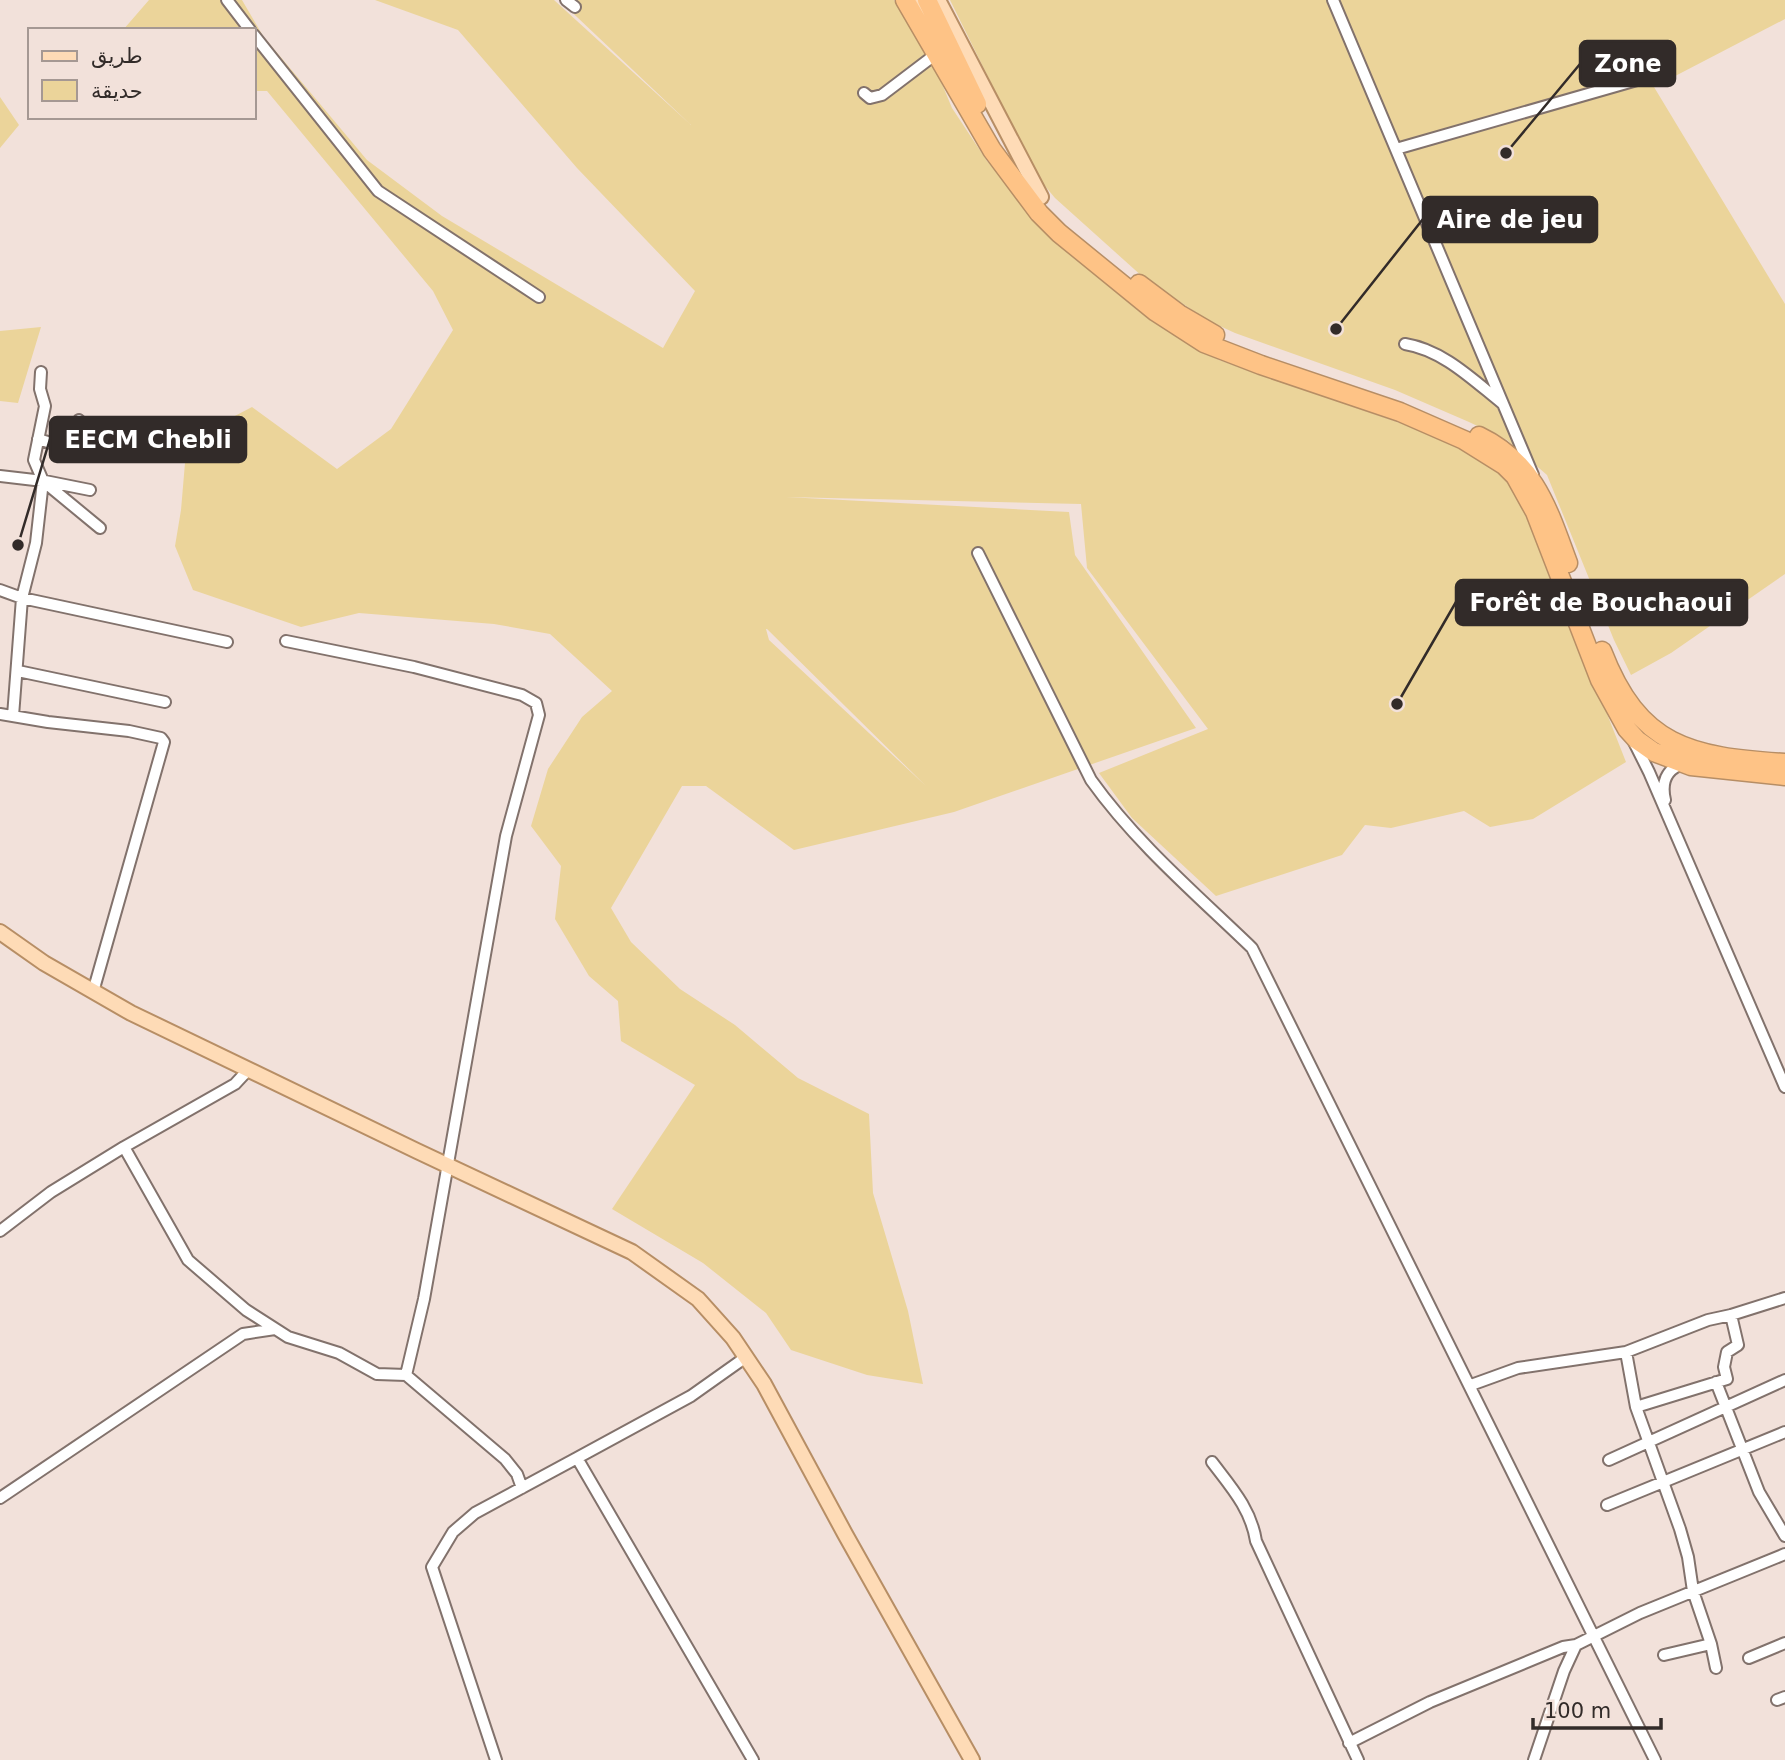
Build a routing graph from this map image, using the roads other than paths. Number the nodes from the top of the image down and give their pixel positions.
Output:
1 (227, 0) edge
2 (905, 0) edge
3 (916, 0) edge
4 (926, 0) edge
5 (938, 0) edge
6 (1333, 0) edge
7 (248, 28) edge
8 (256, 38) edge
9 (936, 54) junction
10 (1637, 80) dead end
11 (864, 93) dead end
12 (978, 127) junction
13 (1396, 149) junction
14 (1041, 197) junction
15 (539, 297) dead end
16 (1405, 344) dead end
17 (41, 372) dead end
18 (1504, 405) junction
19 (79, 420) dead end
20 (38, 439) junction
21 (0, 476) edge
22 (43, 481) junction
23 (90, 490) dead end
24 (1541, 492) junction
25 (100, 528) dead end
26 (978, 553) dead end
27 (0, 590) edge
28 (22, 598) junction
29 (286, 641) dead end
30 (227, 642) dead end
31 (18, 671) junction
32 (165, 702) dead end
33 (0, 714) edge
34 (13, 716) junction
35 (1627, 729) junction
36 (1785, 763) edge
37 (1683, 764) junction
38 (1785, 776) edge
39 (1668, 816) junction
40 (0, 932) edge
41 (93, 992) junction
42 (248, 1070) junction
43 (1785, 1087) edge
44 (124, 1147) junction
45 (448, 1166) junction
46 (0, 1231) edge
47 (1785, 1298) edge
48 (1731, 1315) junction
49 (275, 1329) junction
50 (1626, 1352) junction
51 (746, 1357) junction
52 (406, 1375) junction
53 (1785, 1380) edge
54 (1716, 1382) junction
55 (1471, 1385) junction
56 (1636, 1407) junction
57 (1727, 1407) junction
58 (1785, 1432) edge
59 (1647, 1443) junction
60 (1744, 1449) junction
61 (578, 1458) junction
62 (1609, 1460) dead end
63 (1212, 1462) dead end
64 (1662, 1483) junction
65 (522, 1488) junction
66 (0, 1498) edge
67 (1607, 1505) dead end
68 (1785, 1536) edge
69 (1785, 1554) edge
70 (1693, 1591) junction
71 (1592, 1636) junction
72 (1785, 1643) edge
73 (1711, 1644) junction
74 (1576, 1646) junction
75 (1664, 1655) dead end
76 (1749, 1658) dead end
77 (1716, 1668) dead end
78 (1349, 1742) junction
79 (496, 1760) edge
80 (753, 1760) edge
81 (972, 1760) edge
82 (1358, 1760) edge
83 (1534, 1760) edge
84 (1655, 1760) edge

1 - 7 street
2 - 9 highway
3 - 12 main road
4 - 14 highway
5 - 14 main road
6 - 13 street
8 - 15 street
9 - 11 street
9 - 12 highway
10 - 13 street
12 - 35 highway
13 - 18 street
14 - 24 highway
16 - 18 street
17 - 20 street
18 - 24 street
19 - 20 street
20 - 22 street
21 - 22 street
22 - 23 street
22 - 25 street
22 - 28 street
24 - 36 highway
26 - 55 street
27 - 28 street
28 - 30 street
28 - 31 street
29 - 45 street
31 - 32 street
31 - 34 street
33 - 34 street
34 - 41 street
35 - 37 highway
35 - 39 street
37 - 38 highway
37 - 39 street
39 - 43 street
40 - 41 main road
41 - 42 main road
42 - 44 street
42 - 45 main road
44 - 46 street
44 - 49 street
45 - 51 main road
45 - 52 street
47 - 48 street
48 - 50 street
48 - 54 street
49 - 52 street
49 - 66 street
50 - 55 street
50 - 56 street
51 - 61 street
51 - 81 main road
52 - 65 street
53 - 57 street
54 - 56 street
54 - 57 street
55 - 71 street
56 - 59 street
57 - 59 street
57 - 60 street
58 - 60 street
59 - 62 street
59 - 64 street
60 - 64 street
60 - 68 street
61 - 65 street
61 - 80 street
63 - 78 street
64 - 67 street
64 - 70 street
65 - 79 street
69 - 70 street
70 - 71 street
70 - 73 street
71 - 74 street
71 - 84 street
72 - 76 street
73 - 75 street
73 - 77 street
74 - 78 street
74 - 83 street
78 - 82 street

